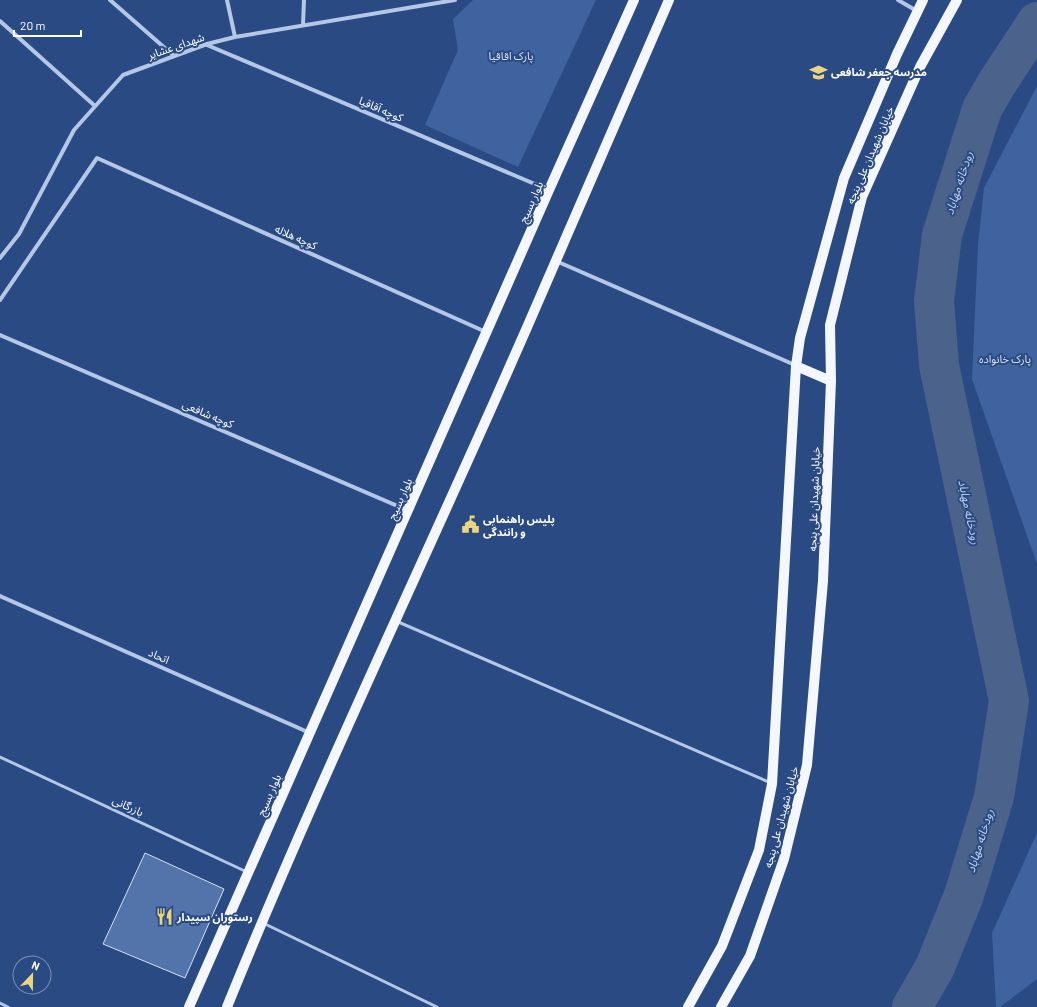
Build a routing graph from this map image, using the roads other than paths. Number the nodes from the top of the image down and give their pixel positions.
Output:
1 (110, 0) edge
2 (227, 0) edge
3 (304, 0) edge
4 (455, 0) edge
5 (634, 0) edge
6 (669, 0) edge
7 (898, 0) edge
8 (923, 0) edge
9 (957, 0) edge
10 (917, 11) junction
11 (0, 21) edge
12 (303, 26) junction
13 (235, 37) junction
14 (207, 44) junction
15 (174, 56) junction
16 (95, 106) junction
17 (549, 190) junction
18 (0, 258) edge
19 (555, 261) junction
20 (0, 300) edge
21 (487, 332) junction
22 (0, 335) edge
23 (796, 366) junction
24 (831, 381) junction
25 (408, 510) junction
26 (0, 596) edge
27 (394, 621) junction
28 (310, 733) junction
29 (0, 756) edge
30 (772, 784) junction
31 (248, 872) junction
32 (261, 922) junction
33 (0, 1003) edge
34 (8, 1007) edge
35 (189, 1007) edge
36 (227, 1007) edge
37 (437, 1007) edge
38 (688, 1007) edge
39 (721, 1007) edge

1 - 15 street
2 - 13 street
3 - 12 street
4 - 12 street, شهدای عشایر
5 - 17 main road, بلوار بسیج
6 - 19 main road
7 - 10 street
8 - 10 main road, خیابان شهیدان علی پنجه
9 - 24 main road, خیابان شهیدان علی پنجه
10 - 23 main road, خیابان شهیدان علی پنجه
11 - 16 street
12 - 13 street, شهدای عشایر
13 - 14 street, شهدای عشایر
14 - 15 street, شهدای عشایر
14 - 17 street, کوچه آقاقیا
15 - 16 street, شهدای عشایر
16 - 18 street, شهدای عشایر
17 - 21 main road, بلوار بسیج
19 - 23 street
19 - 27 main road
20 - 21 street, کوچه هلاله
21 - 25 main road, بلوار بسیج
22 - 25 street, کوچه شافعی
23 - 24 main road
23 - 30 main road, خیابان شهیدان علی پنجه
24 - 39 main road, خیابان شهیدان علی پنجه
25 - 28 main road, بلوار بسیج
26 - 28 street, اتحاد
27 - 30 lane
27 - 32 main road
28 - 31 main road, بلوار بسیج
29 - 31 lane, بازرگانی
30 - 38 main road, خیابان شهیدان علی پنجه
31 - 35 main road, بلوار بسیج
32 - 36 main road
32 - 37 lane
33 - 34 lane

